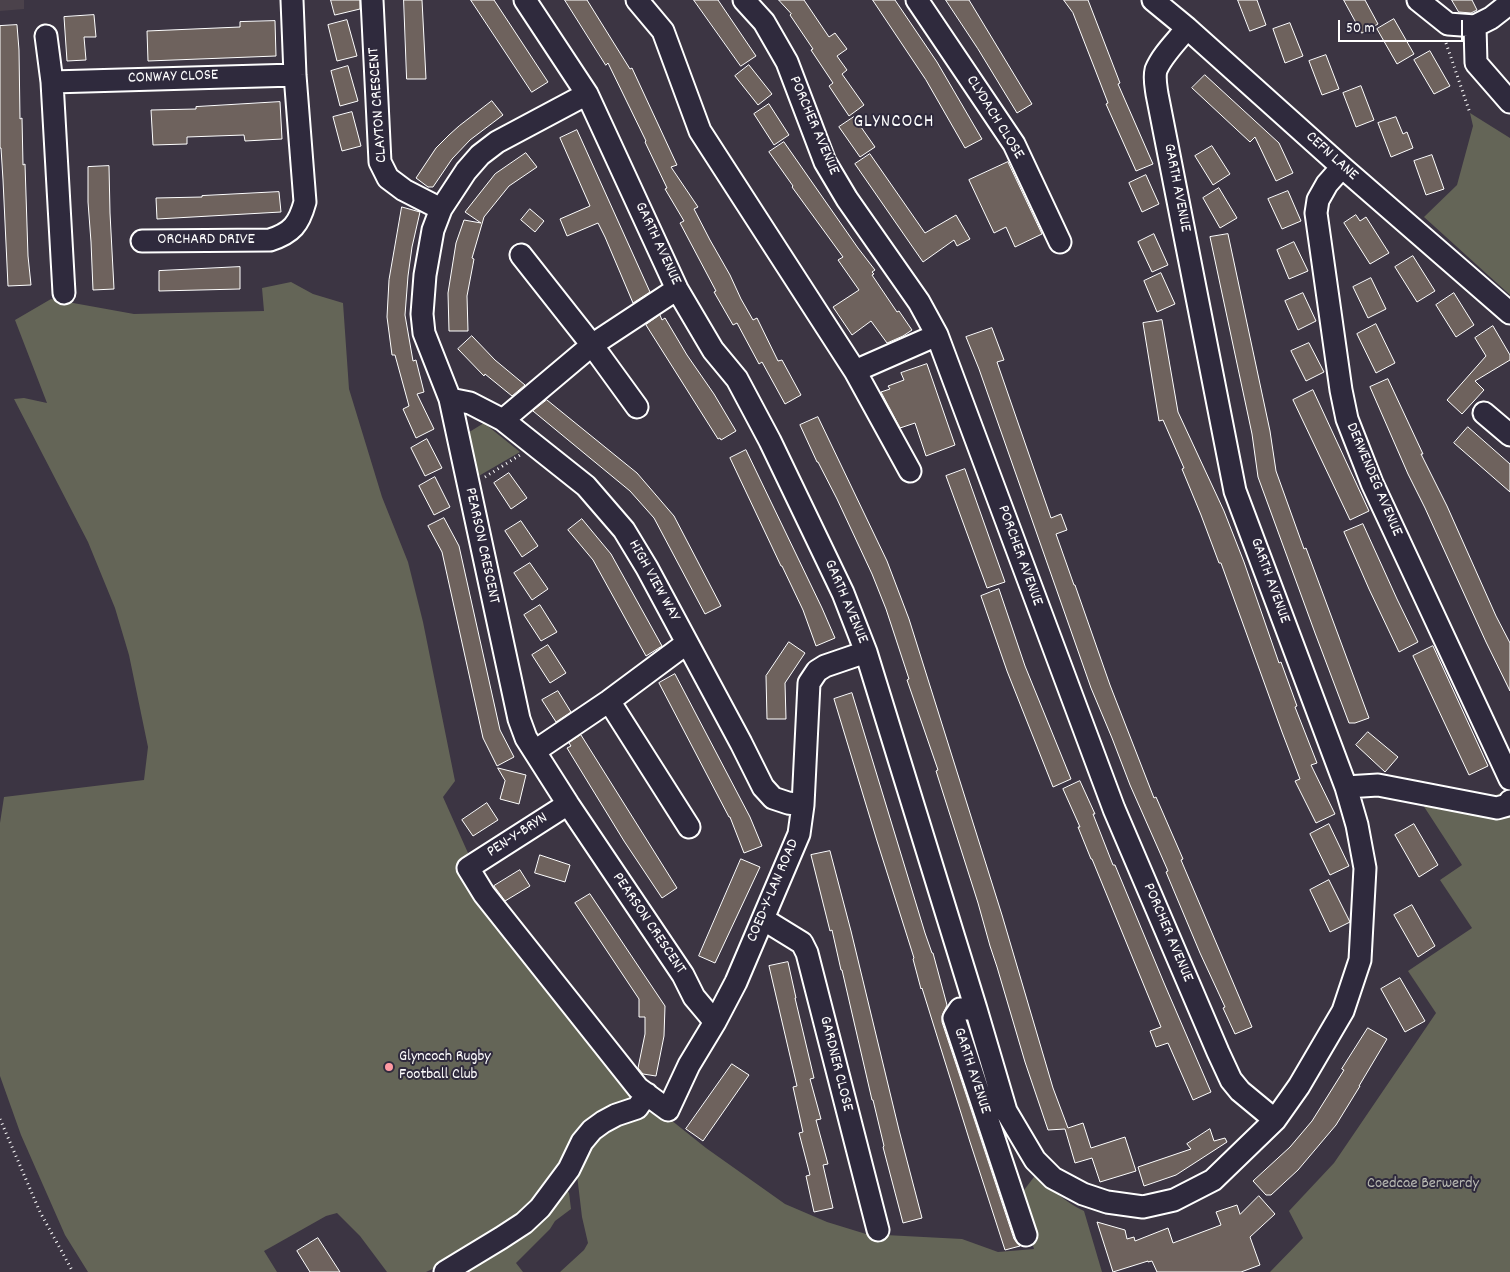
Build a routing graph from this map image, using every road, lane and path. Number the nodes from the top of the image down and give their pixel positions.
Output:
1 (292, 0) edge
2 (372, 0) edge
3 (525, 0) edge
4 (637, 0) edge
5 (744, 0) edge
6 (917, 0) edge
7 (1153, 0) edge
8 (1418, 0) edge
9 (1510, 3) edge
10 (1465, 25) junction
11 (1187, 28) junction
12 (46, 36) dead end
13 (295, 75) junction
14 (52, 82) junction
15 (587, 94) junction
16 (1510, 102) edge
17 (1470, 113) dead end
18 (1342, 167) junction
19 (441, 209) junction
20 (142, 241) dead end
21 (1060, 242) dead end
22 (521, 255) dead end
23 (677, 289) junction
24 (64, 293) dead end
25 (1510, 312) edge
26 (937, 335) junction
27 (592, 345) junction
28 (855, 371) junction
29 (450, 399) junction
30 (637, 407) dead end
31 (1484, 413) dead end
32 (503, 420) junction
33 (1510, 435) edge
34 (536, 446) junction
35 (910, 471) dead end
36 (469, 487) junction
37 (687, 643) junction
38 (866, 652) junction
39 (609, 701) junction
40 (535, 750) junction
41 (1510, 779) edge
42 (1346, 787) junction
43 (1510, 801) edge
44 (568, 804) junction
45 (803, 805) junction
46 (689, 827) dead end
47 (763, 919) junction
48 (976, 1009) junction
49 (715, 1022) junction
50 (642, 1091) junction
51 (0, 1119) edge
52 (1275, 1120) junction
53 (878, 1230) dead end
54 (1026, 1235) dead end
55 (73, 1272) edge
56 (445, 1272) edge

1 - 13 street
2 - 19 street, CLAYTON CRESCENT
3 - 15 street, GARTH AVENUE
4 - 28 street
5 - 26 street, PORCHER AVENUE
6 - 21 street, CLYDACH CLOSE
7 - 11 street, CEFN LANE
8 - 10 street
9 - 10 street
10 - 16 street
10 - 17 path
11 - 18 street, CEFN LANE
11 - 42 street, GARTH AVENUE
12 - 14 street
13 - 14 street, CONWAY CLOSE
13 - 20 street, ORCHARD DRIVE
14 - 24 street
15 - 19 street, PEARSON CRESCENT
15 - 23 street, GARTH AVENUE
18 - 25 street, CEFN LANE
18 - 41 street, DERWENDEG AVENUE
19 - 29 street, PEARSON CRESCENT
22 - 27 street
23 - 27 street
23 - 38 street, GARTH AVENUE
26 - 28 street
26 - 52 street, PORCHER AVENUE
27 - 30 street
27 - 32 street
28 - 35 street
29 - 32 street, HIGH VIEW WAY
29 - 36 street, PEARSON CRESCENT
31 - 33 street
32 - 34 street, HIGH VIEW WAY
34 - 36 path
34 - 37 street, HIGH VIEW WAY
36 - 40 street, PEARSON CRESCENT
37 - 39 street
37 - 45 street, HIGH VIEW WAY
38 - 45 street, COED-Y-LAN ROAD
38 - 48 street, GARTH AVENUE
39 - 40 street
39 - 46 street
40 - 44 street, PEARSON CRESCENT
42 - 43 street
42 - 52 street, GARTH AVENUE
44 - 49 street, PEARSON CRESCENT
44 - 50 street, PEN-Y-BRYN
45 - 47 street, COED-Y-LAN ROAD
47 - 49 street, COED-Y-LAN ROAD
47 - 53 street, GARDNER CLOSE
48 - 52 street, GARTH AVENUE
48 - 54 street, GARTH AVENUE
49 - 50 street, COED-Y-LAN ROAD
50 - 56 street
51 - 55 path

